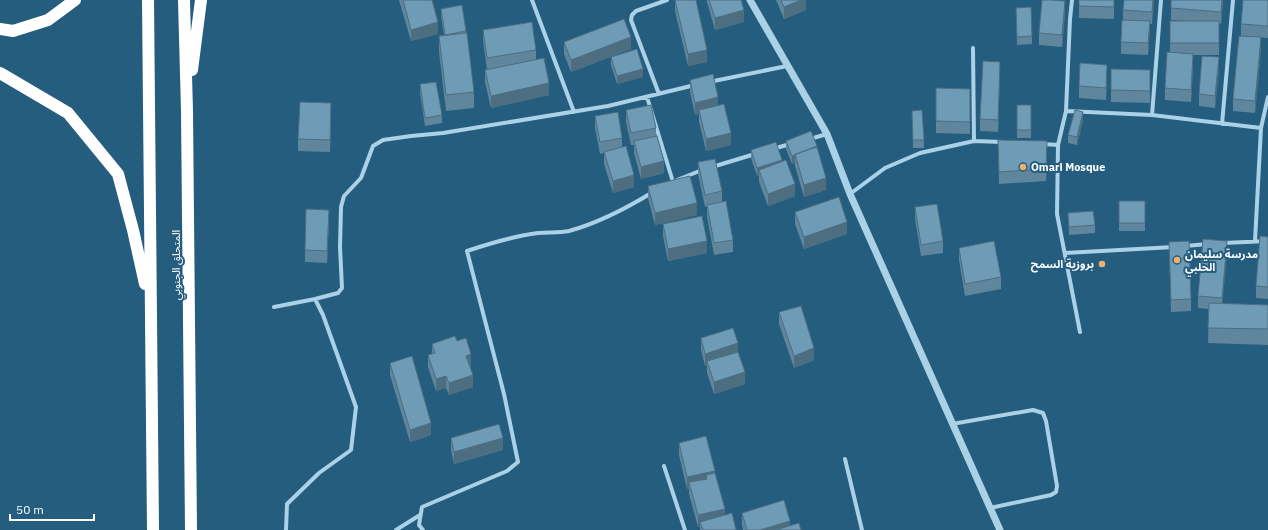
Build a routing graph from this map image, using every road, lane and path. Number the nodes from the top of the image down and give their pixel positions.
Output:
1 (75, 0) edge
2 (148, 0) edge
3 (184, 0) edge
4 (201, 0) edge
5 (532, 0) edge
6 (667, 0) edge
7 (750, 0) edge
8 (1072, 0) edge
9 (1161, 0) edge
10 (1233, 0) edge
11 (0, 29) edge
12 (973, 48) dead end
13 (787, 66) junction
14 (0, 73) edge
15 (704, 83) edge
16 (696, 85) edge
17 (659, 94) junction
18 (648, 97) junction
19 (1268, 97) edge
20 (188, 111) junction
21 (1066, 111) junction
22 (574, 112) junction
23 (1152, 115) junction
24 (1222, 124) junction
25 (1261, 128) junction
26 (827, 134) junction
27 (804, 140) edge
28 (974, 141) junction
29 (797, 142) edge
30 (1005, 142) edge
31 (1036, 144) edge
32 (1058, 144) junction
33 (766, 151) edge
34 (758, 153) edge
35 (673, 182) junction
36 (668, 184) edge
37 (656, 190) edge
38 (850, 194) junction
39 (1255, 241) junction
40 (1268, 241) edge
41 (1176, 246) edge
42 (1184, 246) edge
43 (1065, 253) junction
44 (315, 299) junction
45 (151, 306) junction
46 (274, 307) dead end
47 (1080, 332) dead end
48 (952, 424) junction
49 (845, 459) dead end
50 (664, 466) dead end
51 (990, 508) junction
52 (420, 515) junction
53 (152, 530) edge
54 (191, 530) edge
55 (286, 530) edge
56 (396, 530) edge
57 (423, 530) edge
58 (685, 530) edge
59 (862, 530) edge
60 (1000, 530) edge

1 - 11 highway
2 - 45 highway
3 - 20 highway, المتحلق الجنوبي
4 - 20 highway
5 - 22 street
6 - 17 street
7 - 13 street
8 - 21 street
9 - 23 street
10 - 24 street
12 - 28 street
13 - 15 street
13 - 26 street
14 - 45 highway
16 - 17 street
17 - 18 street
18 - 22 street
18 - 35 street
19 - 25 street
20 - 54 highway, المتحلق الجنوبي
21 - 23 street
21 - 32 street
22 - 44 street
23 - 24 street
24 - 25 street
25 - 39 street
26 - 27 street
26 - 38 street
28 - 30 street
28 - 38 street
29 - 33 street
31 - 32 street
32 - 43 street
34 - 35 street
35 - 36 street
37 - 52 street
38 - 48 street
39 - 40 street
39 - 42 street
41 - 43 street
43 - 47 street
44 - 46 street
44 - 55 street
45 - 53 highway
48 - 51 street
48 - 51 street
49 - 59 street
50 - 58 street
51 - 60 street
52 - 56 street
52 - 57 street

